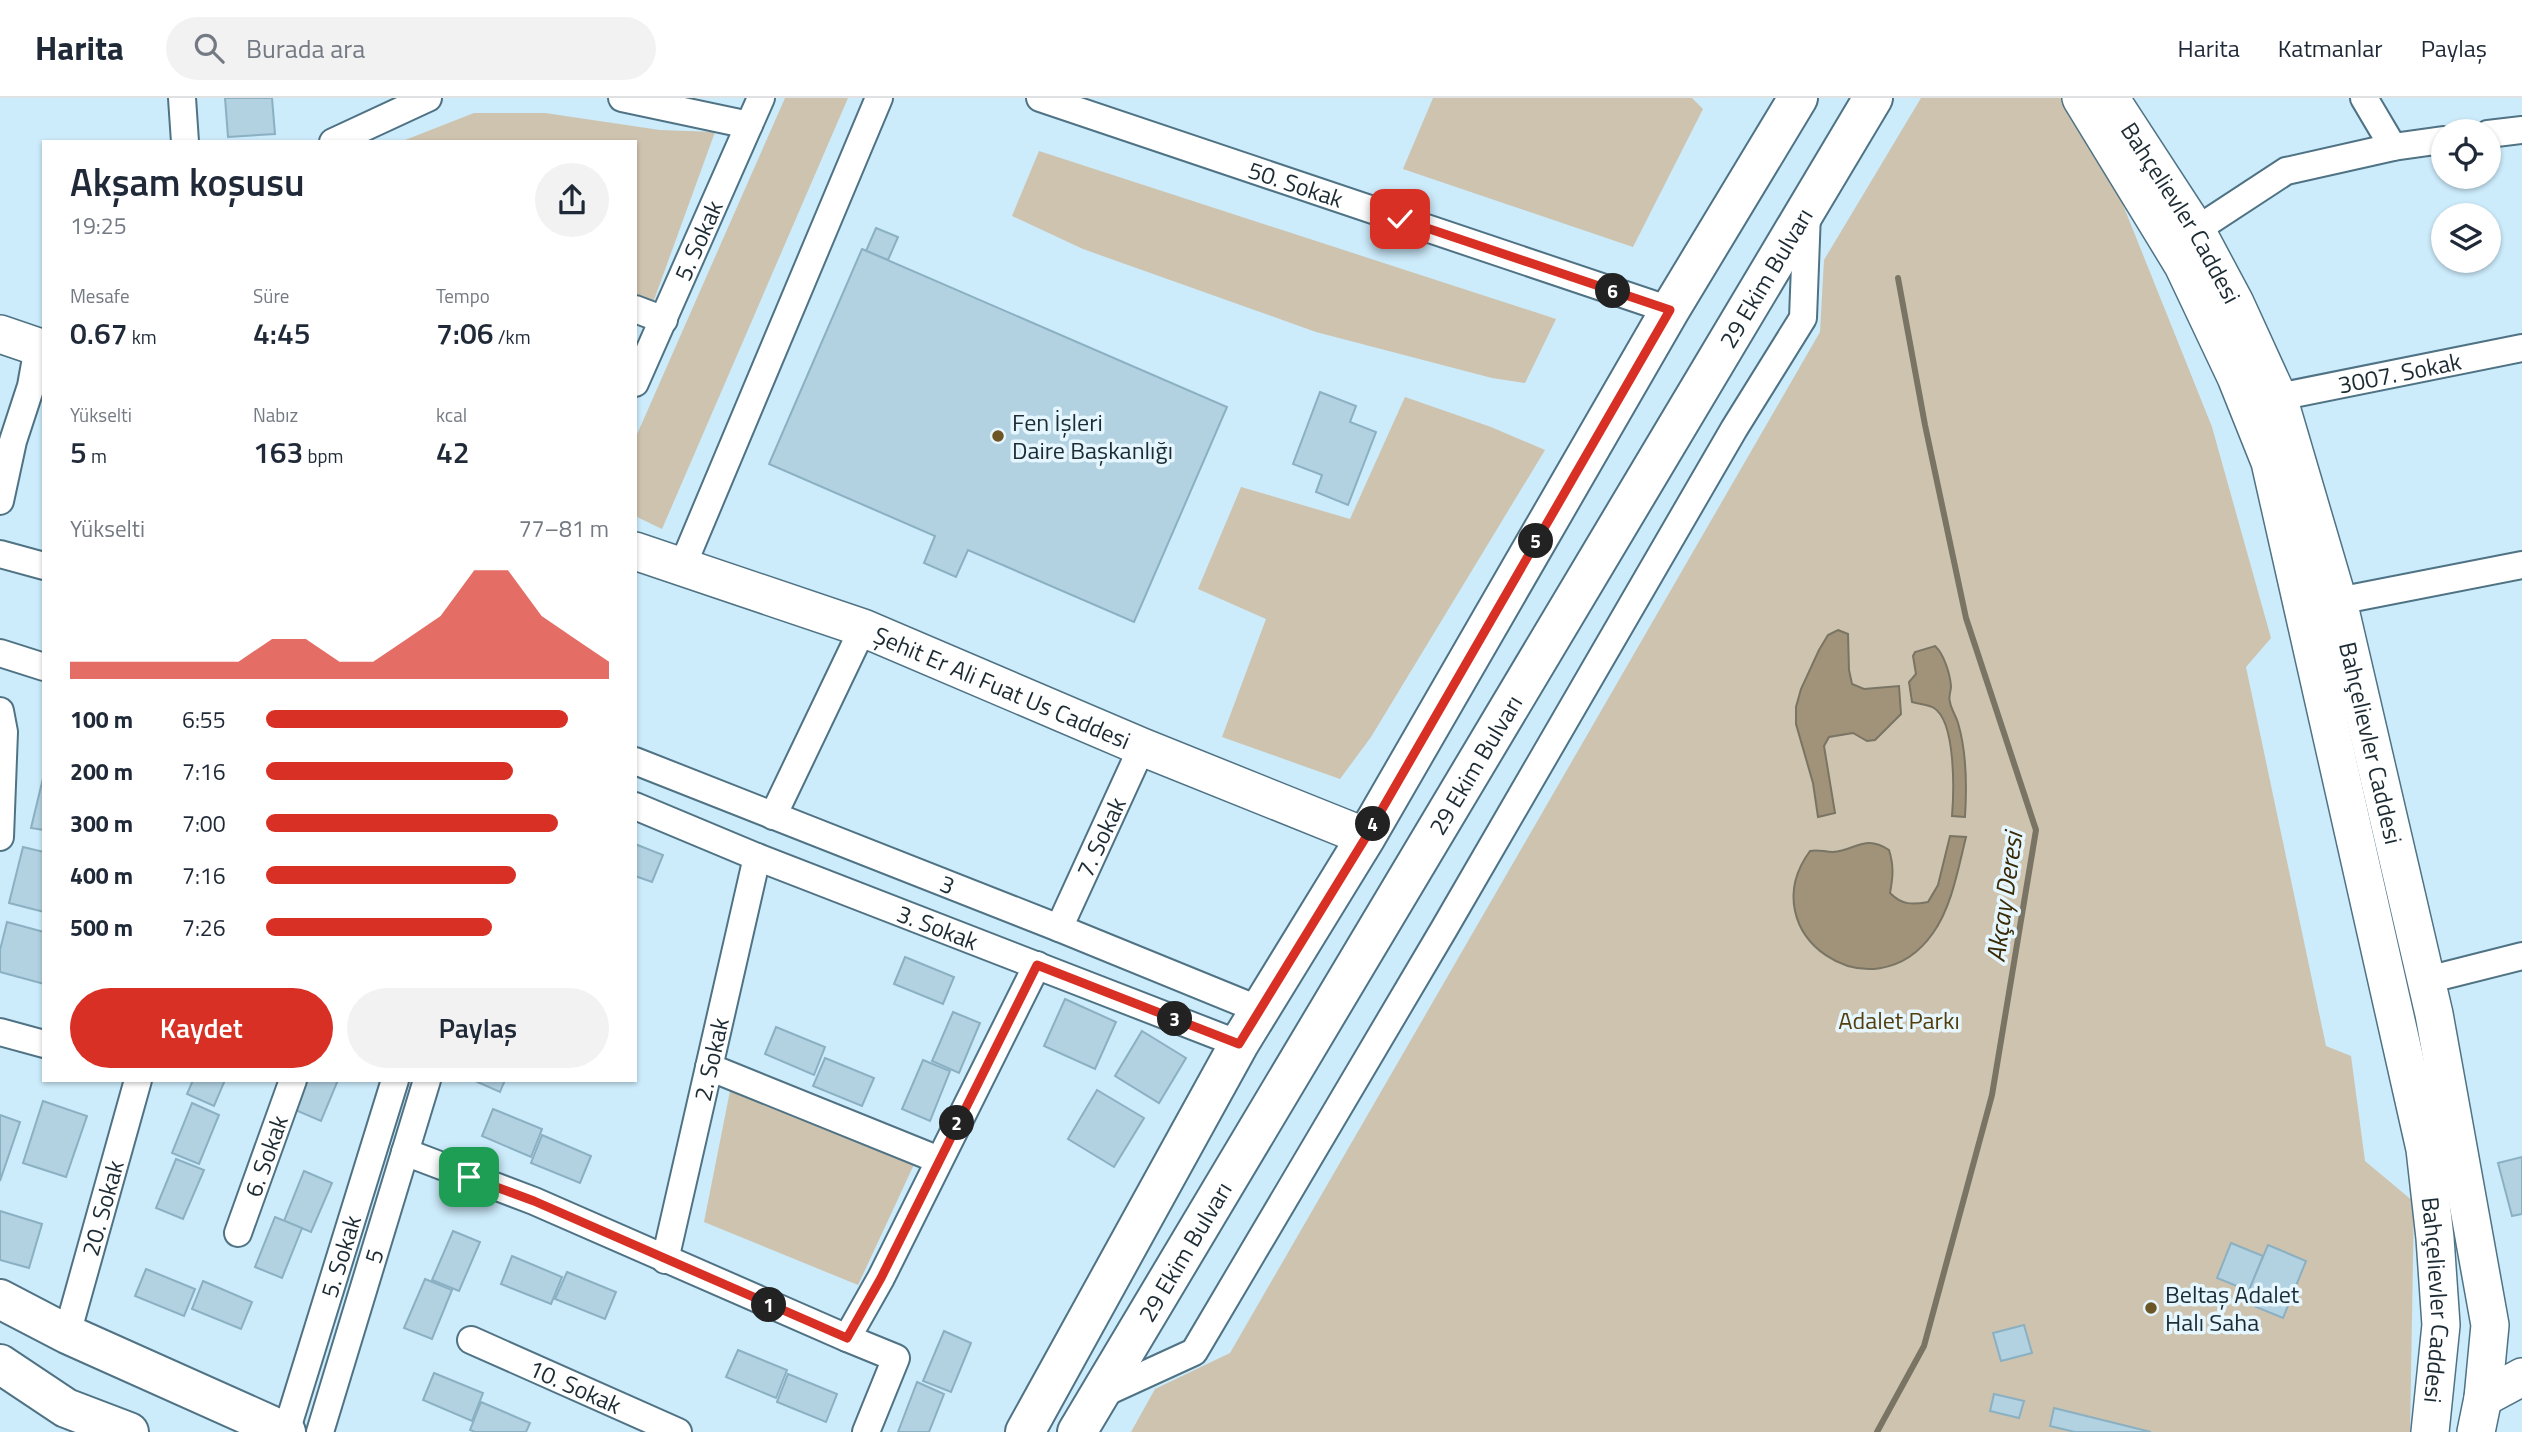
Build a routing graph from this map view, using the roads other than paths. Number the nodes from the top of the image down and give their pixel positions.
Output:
1 (183, 98) edge
2 (425, 98) edge
3 (622, 98) edge
4 (627, 98) edge
5 (761, 98) edge
6 (879, 98) edge
7 (1040, 98) edge
8 (1798, 98) edge
9 (2081, 98) edge
10 (2110, 98) edge
11 (2364, 98) edge
12 (1873, 99) edge
13 (749, 125) junction
14 (2522, 130) edge
15 (2501, 132) edge
16 (185, 140) edge
17 (337, 140) edge
18 (2431, 142) edge
19 (2393, 147) junction
20 (1807, 208) junction
21 (2196, 230) junction
22 (637, 310) edge
23 (1670, 310) junction
24 (664, 320) junction
25 (0, 334) edge
26 (41, 348) edge
27 (2522, 348) edge
28 (637, 379) edge
29 (2278, 397) junction
30 (0, 501) edge
31 (637, 552) edge
32 (0, 554) edge
33 (42, 565) edge
34 (2522, 565) edge
35 (682, 566) junction
36 (2338, 601) junction
37 (863, 628) junction
38 (0, 653) edge
39 (42, 666) edge
40 (0, 711) edge
41 (1142, 747) junction
42 (637, 762) edge
43 (637, 807) edge
44 (773, 816) junction
45 (0, 837) edge
46 (1366, 837) junction
47 (757, 857) junction
48 (1059, 928) junction
49 (2522, 956) edge
50 (1037, 965) junction
51 (2427, 980) junction
52 (1260, 1010) junction
53 (0, 1032) edge
54 (42, 1043) edge
55 (1239, 1044) junction
56 (709, 1067) junction
57 (137, 1082) edge
58 (292, 1082) edge
59 (394, 1082) edge
60 (426, 1082) edge
61 (405, 1152) junction
62 (939, 1160) junction
63 (238, 1233) dead end
64 (665, 1260) junction
65 (0, 1299) edge
66 (2506, 1327) edge
67 (67, 1334) junction
68 (847, 1338) junction
69 (471, 1340) dead end
70 (0, 1364) edge
71 (2522, 1377) edge
72 (1097, 1397) junction
73 (2479, 1415) edge
74 (62, 1420) edge
75 (128, 1432) edge
76 (286, 1432) edge
77 (320, 1432) edge
78 (678, 1432) edge
79 (866, 1432) edge
80 (1025, 1432) edge
81 (1077, 1432) edge
82 (2430, 1432) edge

1 - 16 street
2 - 17 street
3 - 4 street
4 - 13 street
5 - 13 street, 5. Sokak
6 - 35 street
7 - 23 street, 50. Sokak
8 - 23 main road, 29 Ekim Bulvarı
9 - 82 street, Bahçelievler Caddesi
10 - 21 street, Bahçelievler Caddesi
11 - 19 street
12 - 20 main road, 29 Ekim Bulvarı
13 - 24 street, 5. Sokak
14 - 15 street
18 - 19 street
19 - 21 street
20 - 72 main road, 29 Ekim Bulvarı
20 - 72 street
21 - 29 street, Bahçelievler Caddesi
22 - 24 street
23 - 46 main road, 29 Ekim Bulvarı
24 - 28 street, 5. Sokak
25 - 26 street
26 - 30 street
27 - 29 street, 3007. Sokak
29 - 36 street, Bahçelievler Caddesi
31 - 35 street, Şehit Er Ali Fuat Us Caddesi
32 - 33 street
34 - 36 street
35 - 37 street, Şehit Er Ali Fuat Us Caddesi
36 - 51 street, Bahçelievler Caddesi
37 - 41 street, Şehit Er Ali Fuat Us Caddesi
37 - 44 street
38 - 39 street
40 - 45 street
41 - 46 street, Şehit Er Ali Fuat Us Caddesi
41 - 48 street, 7. Sokak
42 - 44 street, 3
43 - 47 street, 3. Sokak
44 - 48 street, 3
46 - 52 main road, 29 Ekim Bulvarı
47 - 50 street, 3. Sokak
47 - 56 street, 2. Sokak
48 - 52 street, 3
49 - 51 street
50 - 55 street, 3. Sokak
50 - 62 street
51 - 66 street, Bahçelievler Caddesi
52 - 55 main road, 29 Ekim Bulvarı
53 - 54 street
55 - 80 main road, 29 Ekim Bulvarı
56 - 62 street
56 - 64 street, 2. Sokak
57 - 67 street, 20. Sokak
58 - 63 street, 6. Sokak
59 - 76 street, 5. Sokak
60 - 61 street, 5
61 - 64 street
61 - 77 street, 5
62 - 68 street
64 - 68 street
65 - 67 main road
66 - 73 street, Bahçelievler Caddesi
67 - 76 main road
68 - 79 street
69 - 78 street, 10. Sokak
70 - 74 main road
71 - 73 street
72 - 81 main road, 29 Ekim Bulvarı
74 - 75 main road

